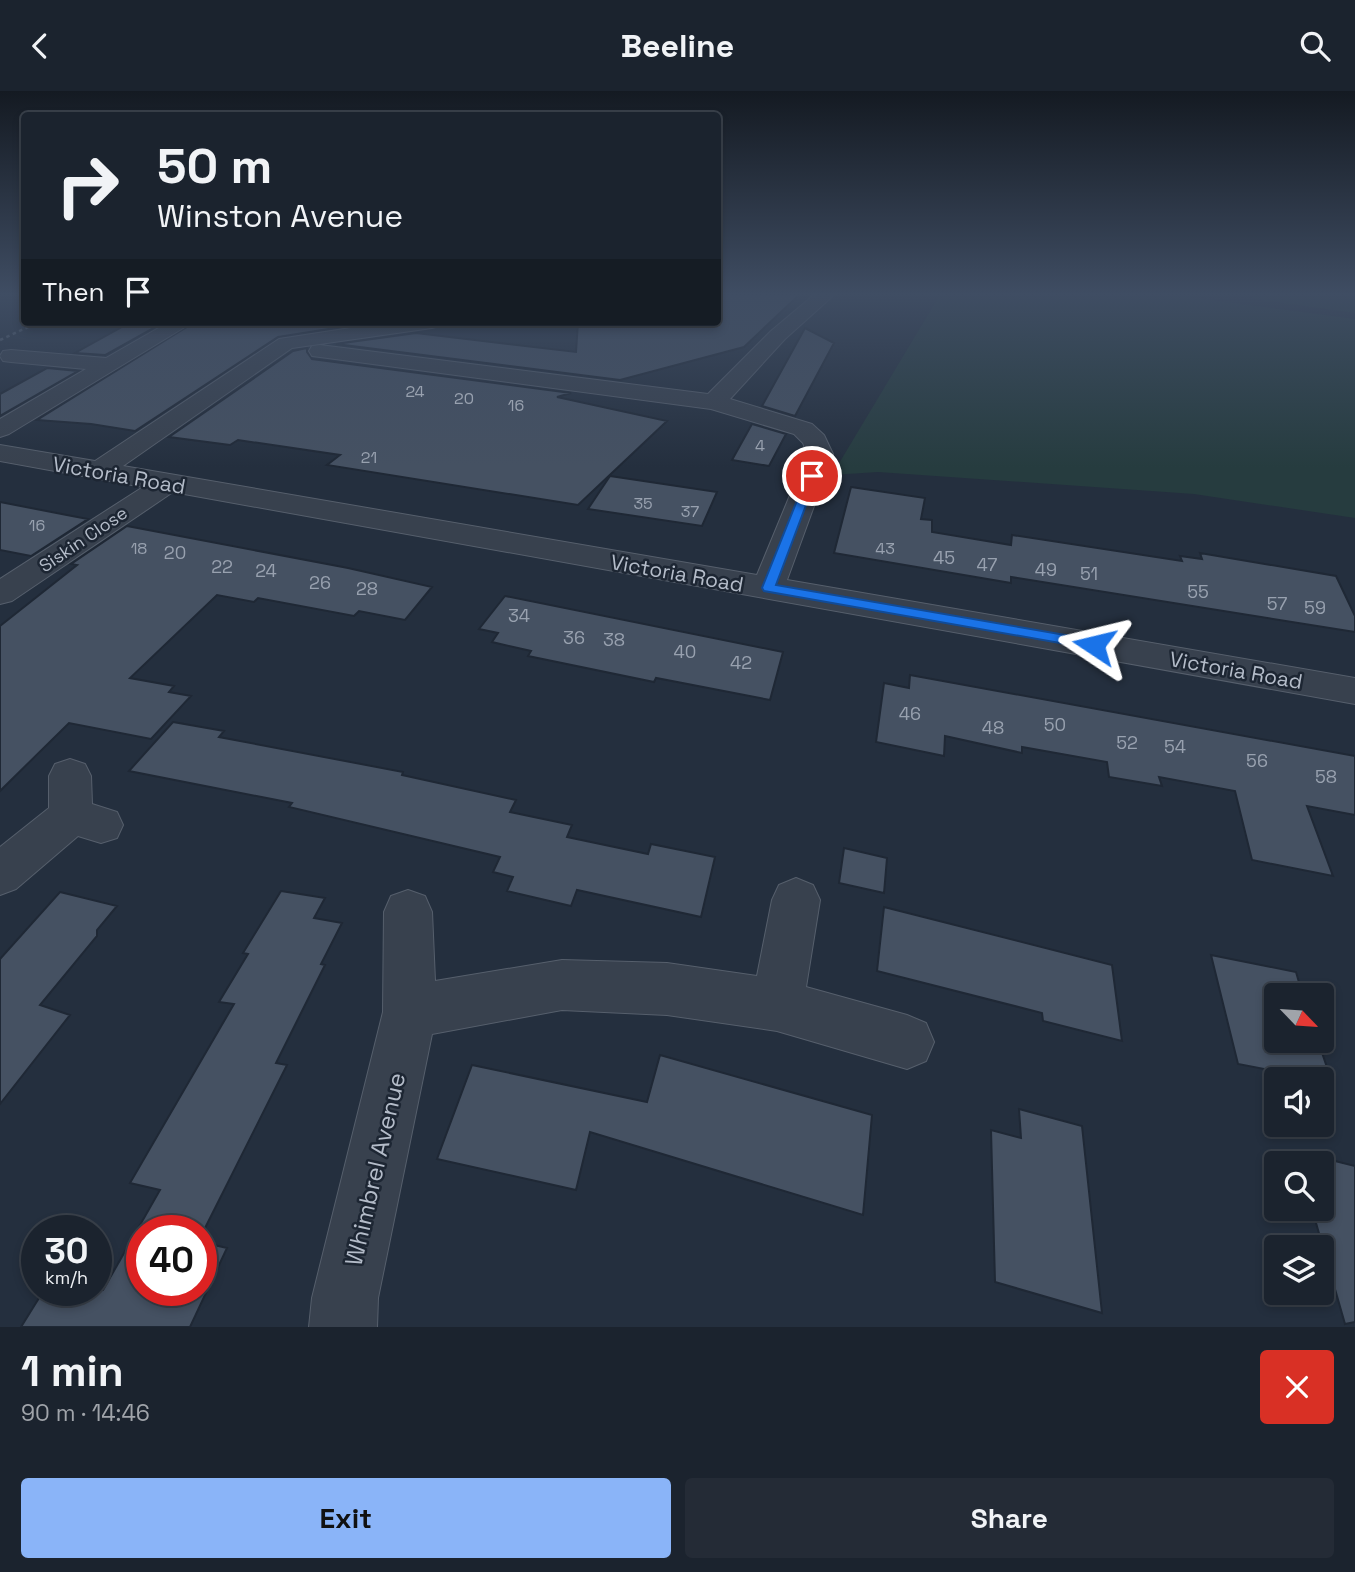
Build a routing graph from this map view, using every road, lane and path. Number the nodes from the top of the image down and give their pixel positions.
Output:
1 (133, 352) edge
2 (245, 352) edge
3 (262, 352) edge
4 (325, 352) edge
5 (762, 352) edge
6 (11, 356) dead end
7 (110, 365) junction
8 (220, 367) dead end
9 (714, 402) junction
10 (0, 429) edge
11 (0, 453) edge
12 (99, 471) junction
13 (166, 484) junction
14 (768, 588) junction
15 (0, 594) edge
16 (1355, 691) edge
17 (81, 806) dead end
18 (0, 875) edge
19 (796, 900) dead end
20 (408, 912) dead end
21 (777, 1005) junction
22 (411, 1012) junction
23 (907, 1042) dead end
24 (343, 1327) edge

1 - 7 street
2 - 8 street
3 - 12 street
4 - 9 street
5 - 9 street
6 - 7 street
7 - 10 street
9 - 14 street
11 - 12 street, Victoria Road
12 - 13 street, Victoria Road
13 - 14 street, Victoria Road
13 - 15 street, Siskin Close
14 - 16 street, Victoria Road
17 - 18 street
19 - 21 street
20 - 22 street, Whimbrel Avenue
21 - 22 street
21 - 23 street
22 - 24 street, Whimbrel Avenue

